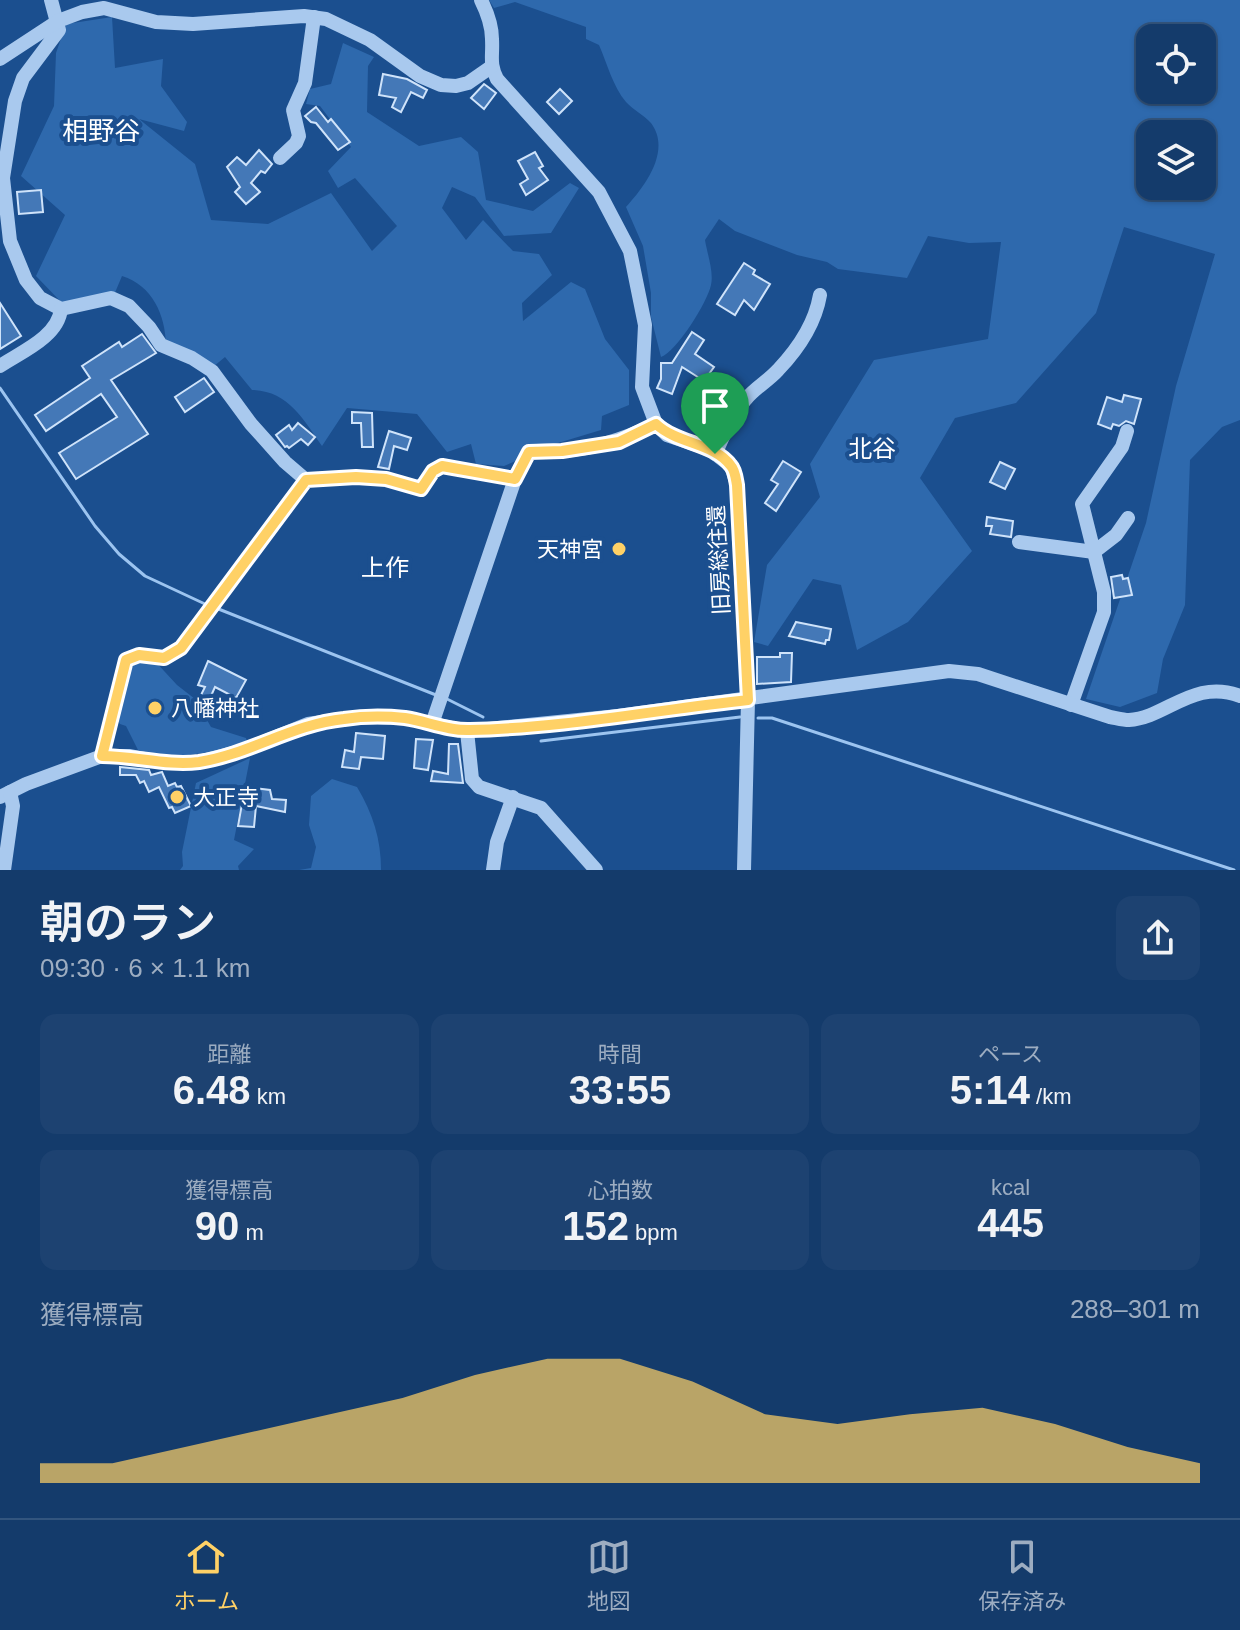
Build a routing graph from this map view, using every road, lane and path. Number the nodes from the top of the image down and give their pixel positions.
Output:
1 (51, 0) edge
2 (481, 0) edge
3 (314, 17) junction
4 (58, 21) junction
5 (0, 59) edge
6 (491, 67) junction
7 (280, 158) dead end
8 (820, 295) dead end
9 (61, 309) junction
10 (0, 366) edge
11 (656, 424) junction
12 (1127, 431) dead end
13 (715, 454) junction
14 (515, 479) junction
15 (306, 480) junction
16 (1128, 518) dead end
17 (1019, 542) dead end
18 (1094, 552) junction
19 (1240, 696) edge
20 (748, 700) junction
21 (1071, 705) junction
22 (432, 724) junction
23 (467, 731) junction
24 (102, 756) junction
25 (5, 794) edge
26 (513, 797) junction
27 (4, 870) edge
28 (493, 870) edge
29 (596, 870) edge
30 (744, 870) edge

1 - 4 street
2 - 6 street
3 - 4 street
3 - 6 street
3 - 7 street
4 - 5 street
4 - 9 street
6 - 11 street
8 - 13 street
9 - 10 street
9 - 15 street
11 - 13 street
11 - 14 street
12 - 18 street
13 - 20 street, 旧房総往還
14 - 15 street
14 - 22 street
15 - 24 street
16 - 18 street
17 - 18 street
18 - 21 street
19 - 21 street
20 - 21 street
20 - 23 street
20 - 30 street, 旧房総往還
22 - 23 street
22 - 24 street
23 - 26 street
24 - 25 street
25 - 27 street
26 - 28 street
26 - 29 street

